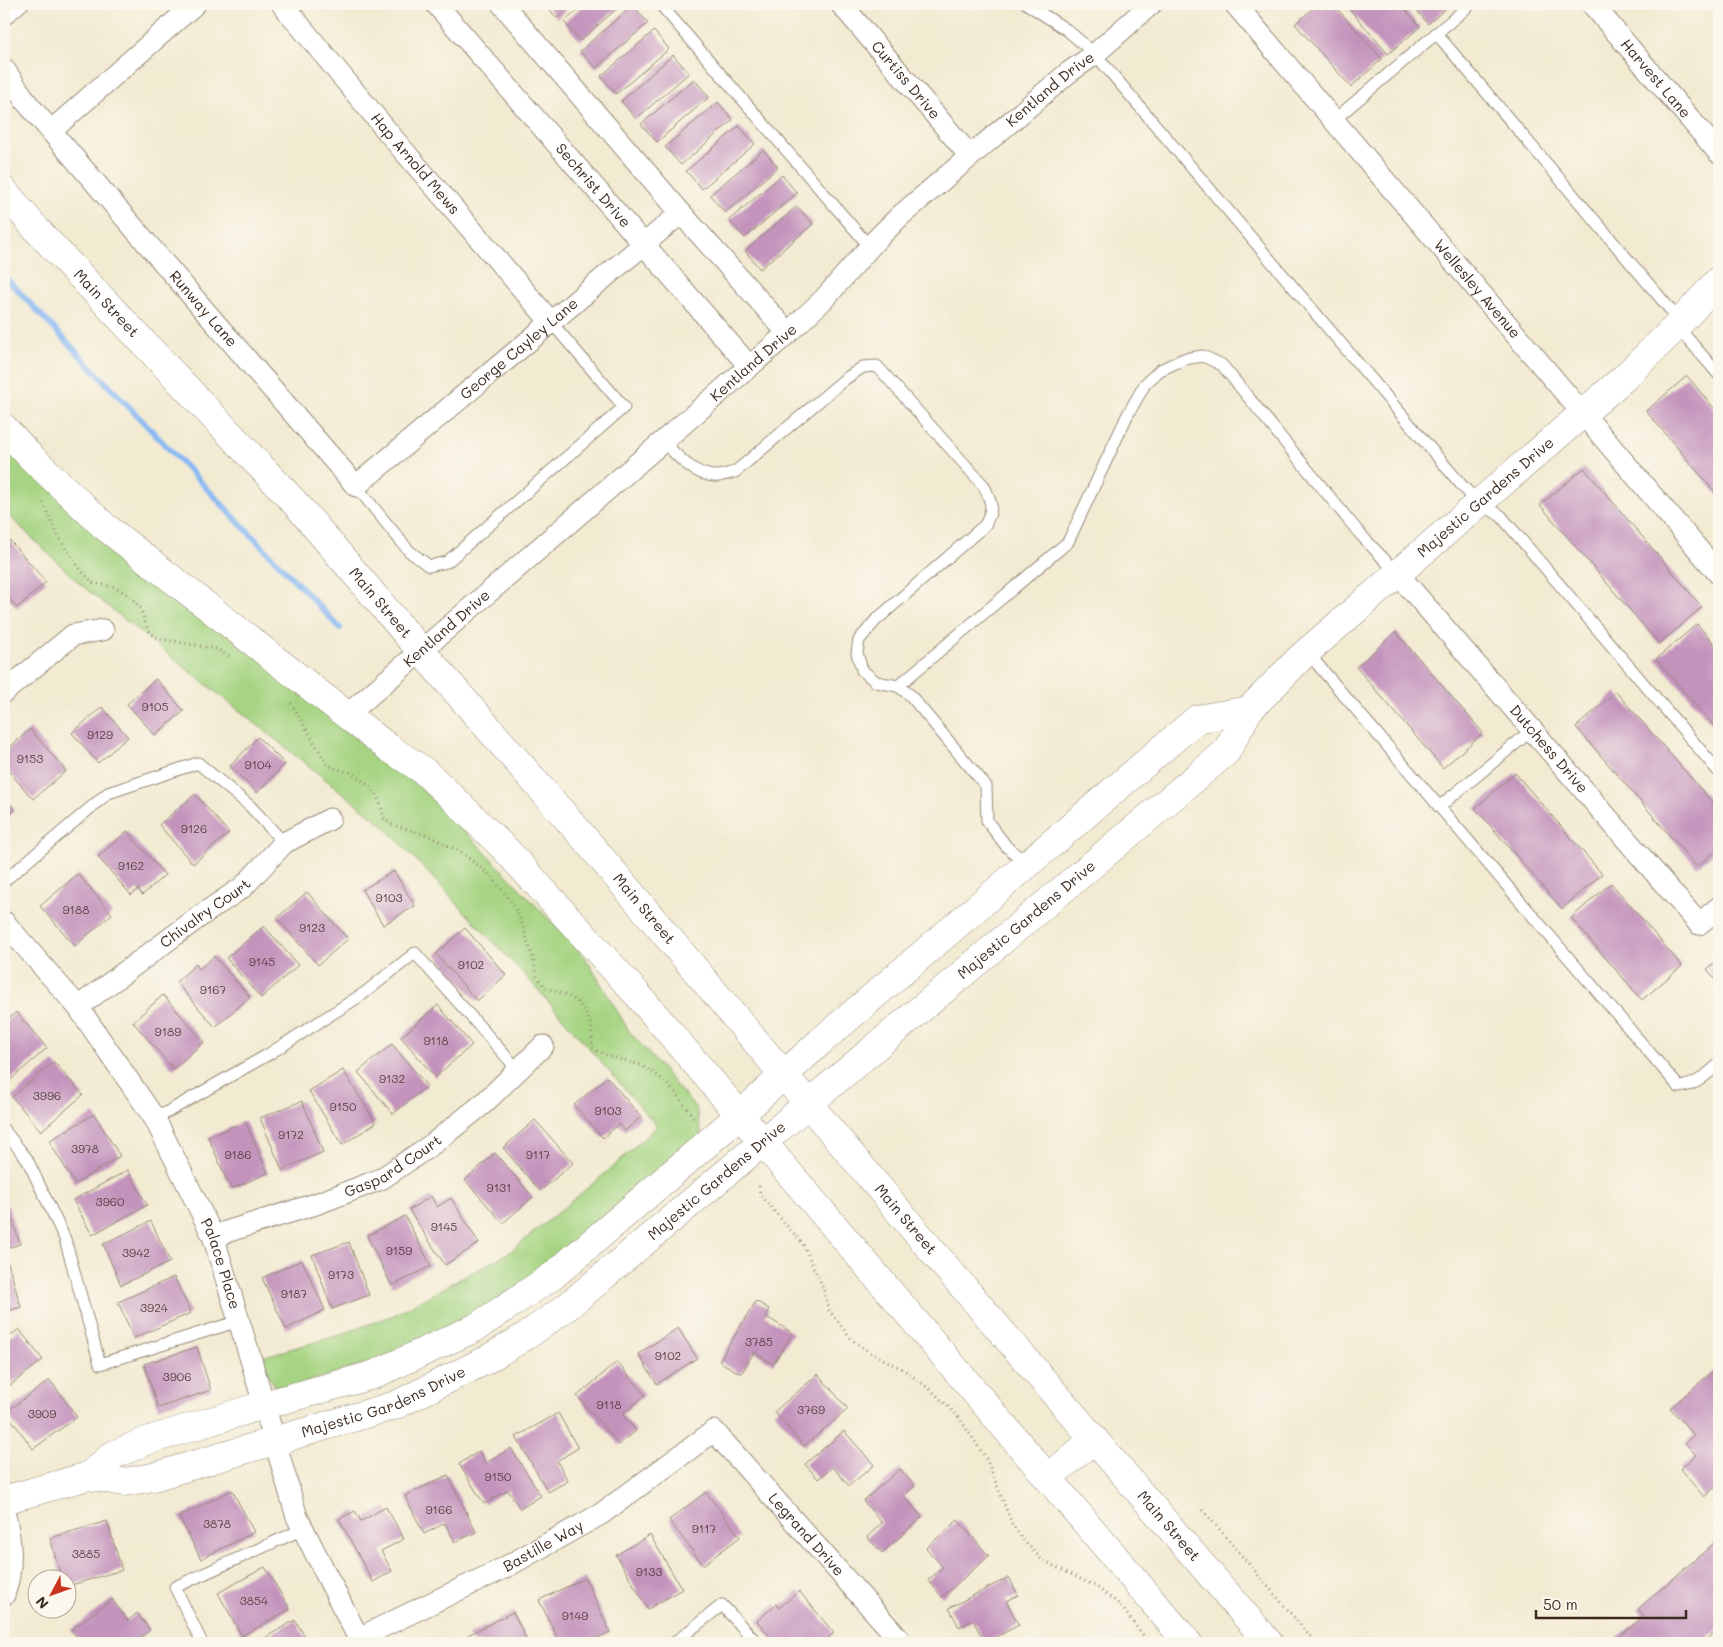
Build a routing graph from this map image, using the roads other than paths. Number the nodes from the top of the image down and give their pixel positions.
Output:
1 (23, 4) edge
2 (195, 4) edge
3 (282, 4) edge
4 (436, 4) edge
5 (502, 4) edge
6 (660, 4) edge
7 (841, 4) edge
8 (1027, 4) edge
9 (1151, 4) edge
10 (1235, 4) edge
11 (1471, 4) edge
12 (1592, 4) edge
13 (4, 21) edge
14 (1436, 33) junction
15 (1095, 54) junction
16 (4, 69) edge
17 (1334, 120) junction
18 (51, 131) junction
19 (1719, 153) edge
20 (970, 156) junction
21 (4, 191) edge
22 (681, 213) junction
23 (643, 244) junction
24 (870, 247) junction
25 (1719, 280) edge
26 (550, 321) junction
27 (1677, 326) junction
28 (788, 333) junction
29 (749, 366) junction
30 (1719, 375) edge
31 (1584, 414) junction
32 (4, 428) edge
33 (663, 441) junction
34 (356, 486) junction
35 (1480, 502) junction
36 (1398, 574) junction
37 (1719, 574) edge
38 (103, 630) dead end
39 (421, 651) junction
40 (1307, 652) junction
41 (898, 686) junction
42 (4, 692) edge
43 (1249, 710) junction
44 (347, 715) junction
45 (1532, 730) junction
46 (1719, 772) edge
47 (1440, 807) junction
48 (330, 819) dead end
49 (284, 843) junction
50 (1028, 864) junction
51 (4, 880) edge
52 (1055, 895) junction
53 (1719, 907) edge
54 (4, 922) edge
55 (78, 1007) junction
56 (543, 1046) dead end
57 (1719, 1064) edge
58 (518, 1070) junction
59 (784, 1074) junction
60 (808, 1103) junction
61 (740, 1115) junction
62 (155, 1119) junction
63 (4, 1130) edge
64 (762, 1142) junction
65 (213, 1236) junction
66 (239, 1321) junction
67 (264, 1405) junction
68 (714, 1431) joint
69 (1094, 1439) junction
70 (275, 1440) junction
71 (88, 1476) junction
72 (1048, 1478) junction
73 (4, 1500) edge
74 (4, 1511) edge
75 (303, 1529) junction
76 (4, 1595) edge
77 (360, 1641) edge
78 (895, 1641) edge
79 (202, 1643) edge
80 (674, 1643) edge
81 (757, 1643) edge
82 (1188, 1643) edge
83 (1269, 1643) edge

1 - 13 lane
2 - 18 street
3 - 26 street, Hap Arnold Mews
4 - 23 street, Sechrist Drive
5 - 22 street
6 - 24 lane
7 - 20 street, Curtiss Drive
8 - 15 lane
9 - 15 street, Kentland Drive
10 - 17 street, Wellesley Avenue
11 - 14 lane
12 - 19 street, Harvest Lane
14 - 17 lane
14 - 27 lane
15 - 20 street, Kentland Drive
15 - 35 lane
16 - 18 street, Runway Lane
17 - 31 street, Wellesley Avenue
18 - 34 street, Runway Lane
20 - 24 street, Kentland Drive
21 - 39 main road, Main Street
22 - 23 street, George Cayley Lane
22 - 28 street
23 - 26 street, George Cayley Lane
23 - 29 street, Sechrist Drive
24 - 28 street, Kentland Drive
25 - 27 main road, Majestic Gardens Drive
26 - 34 street, George Cayley Lane
26 - 34 lane
27 - 30 lane
27 - 31 main road, Majestic Gardens Drive
28 - 29 street, Kentland Drive
29 - 33 street, Kentland Drive
31 - 35 main road, Majestic Gardens Drive
31 - 37 street, Wellesley Avenue
32 - 44 main road
33 - 39 street, Kentland Drive
33 - 41 lane
35 - 36 main road, Majestic Gardens Drive
35 - 46 lane
36 - 40 main road, Majestic Gardens Drive
36 - 41 lane
36 - 45 street, Dutchess Drive
38 - 42 street
39 - 44 street, Kentland Drive
39 - 59 main road, Main Street
40 - 43 main road, Majestic Gardens Drive
40 - 47 lane
41 - 50 lane
43 - 50 main road, Majestic Gardens Drive
43 - 52 main road, Majestic Gardens Drive
44 - 61 main road
45 - 47 lane
45 - 53 street, Dutchess Drive
47 - 57 lane
48 - 49 street, Chivalry Court
49 - 51 lane
49 - 55 street, Chivalry Court
50 - 52 main road
50 - 59 main road, Majestic Gardens Drive
52 - 60 main road, Majestic Gardens Drive
54 - 55 street, Palace Place
55 - 62 street, Palace Place
56 - 58 street, Gaspard Court
58 - 62 lane
58 - 65 street, Gaspard Court
59 - 60 main road, Main Street
59 - 61 main road, Majestic Gardens Drive
60 - 64 main road, Majestic Gardens Drive
60 - 69 main road, Main Street
61 - 64 main road
61 - 67 main road, Majestic Gardens Drive
62 - 65 street, Palace Place
63 - 66 lane
64 - 70 main road, Majestic Gardens Drive
64 - 72 main road
65 - 66 street, Palace Place
66 - 67 street, Palace Place
67 - 70 street, Palace Place
67 - 71 main road, Majestic Gardens Drive
68 - 77 street, Bastille Way
68 - 78 street, Legrand Drive
69 - 72 main road
69 - 83 main road, Main Street
70 - 71 main road, Majestic Gardens Drive
70 - 75 street, Palace Place
71 - 73 main road, Majestic Gardens Drive
72 - 82 main road
74 - 76 street
75 - 77 street, Palace Place
75 - 79 lane
80 - 81 lane

